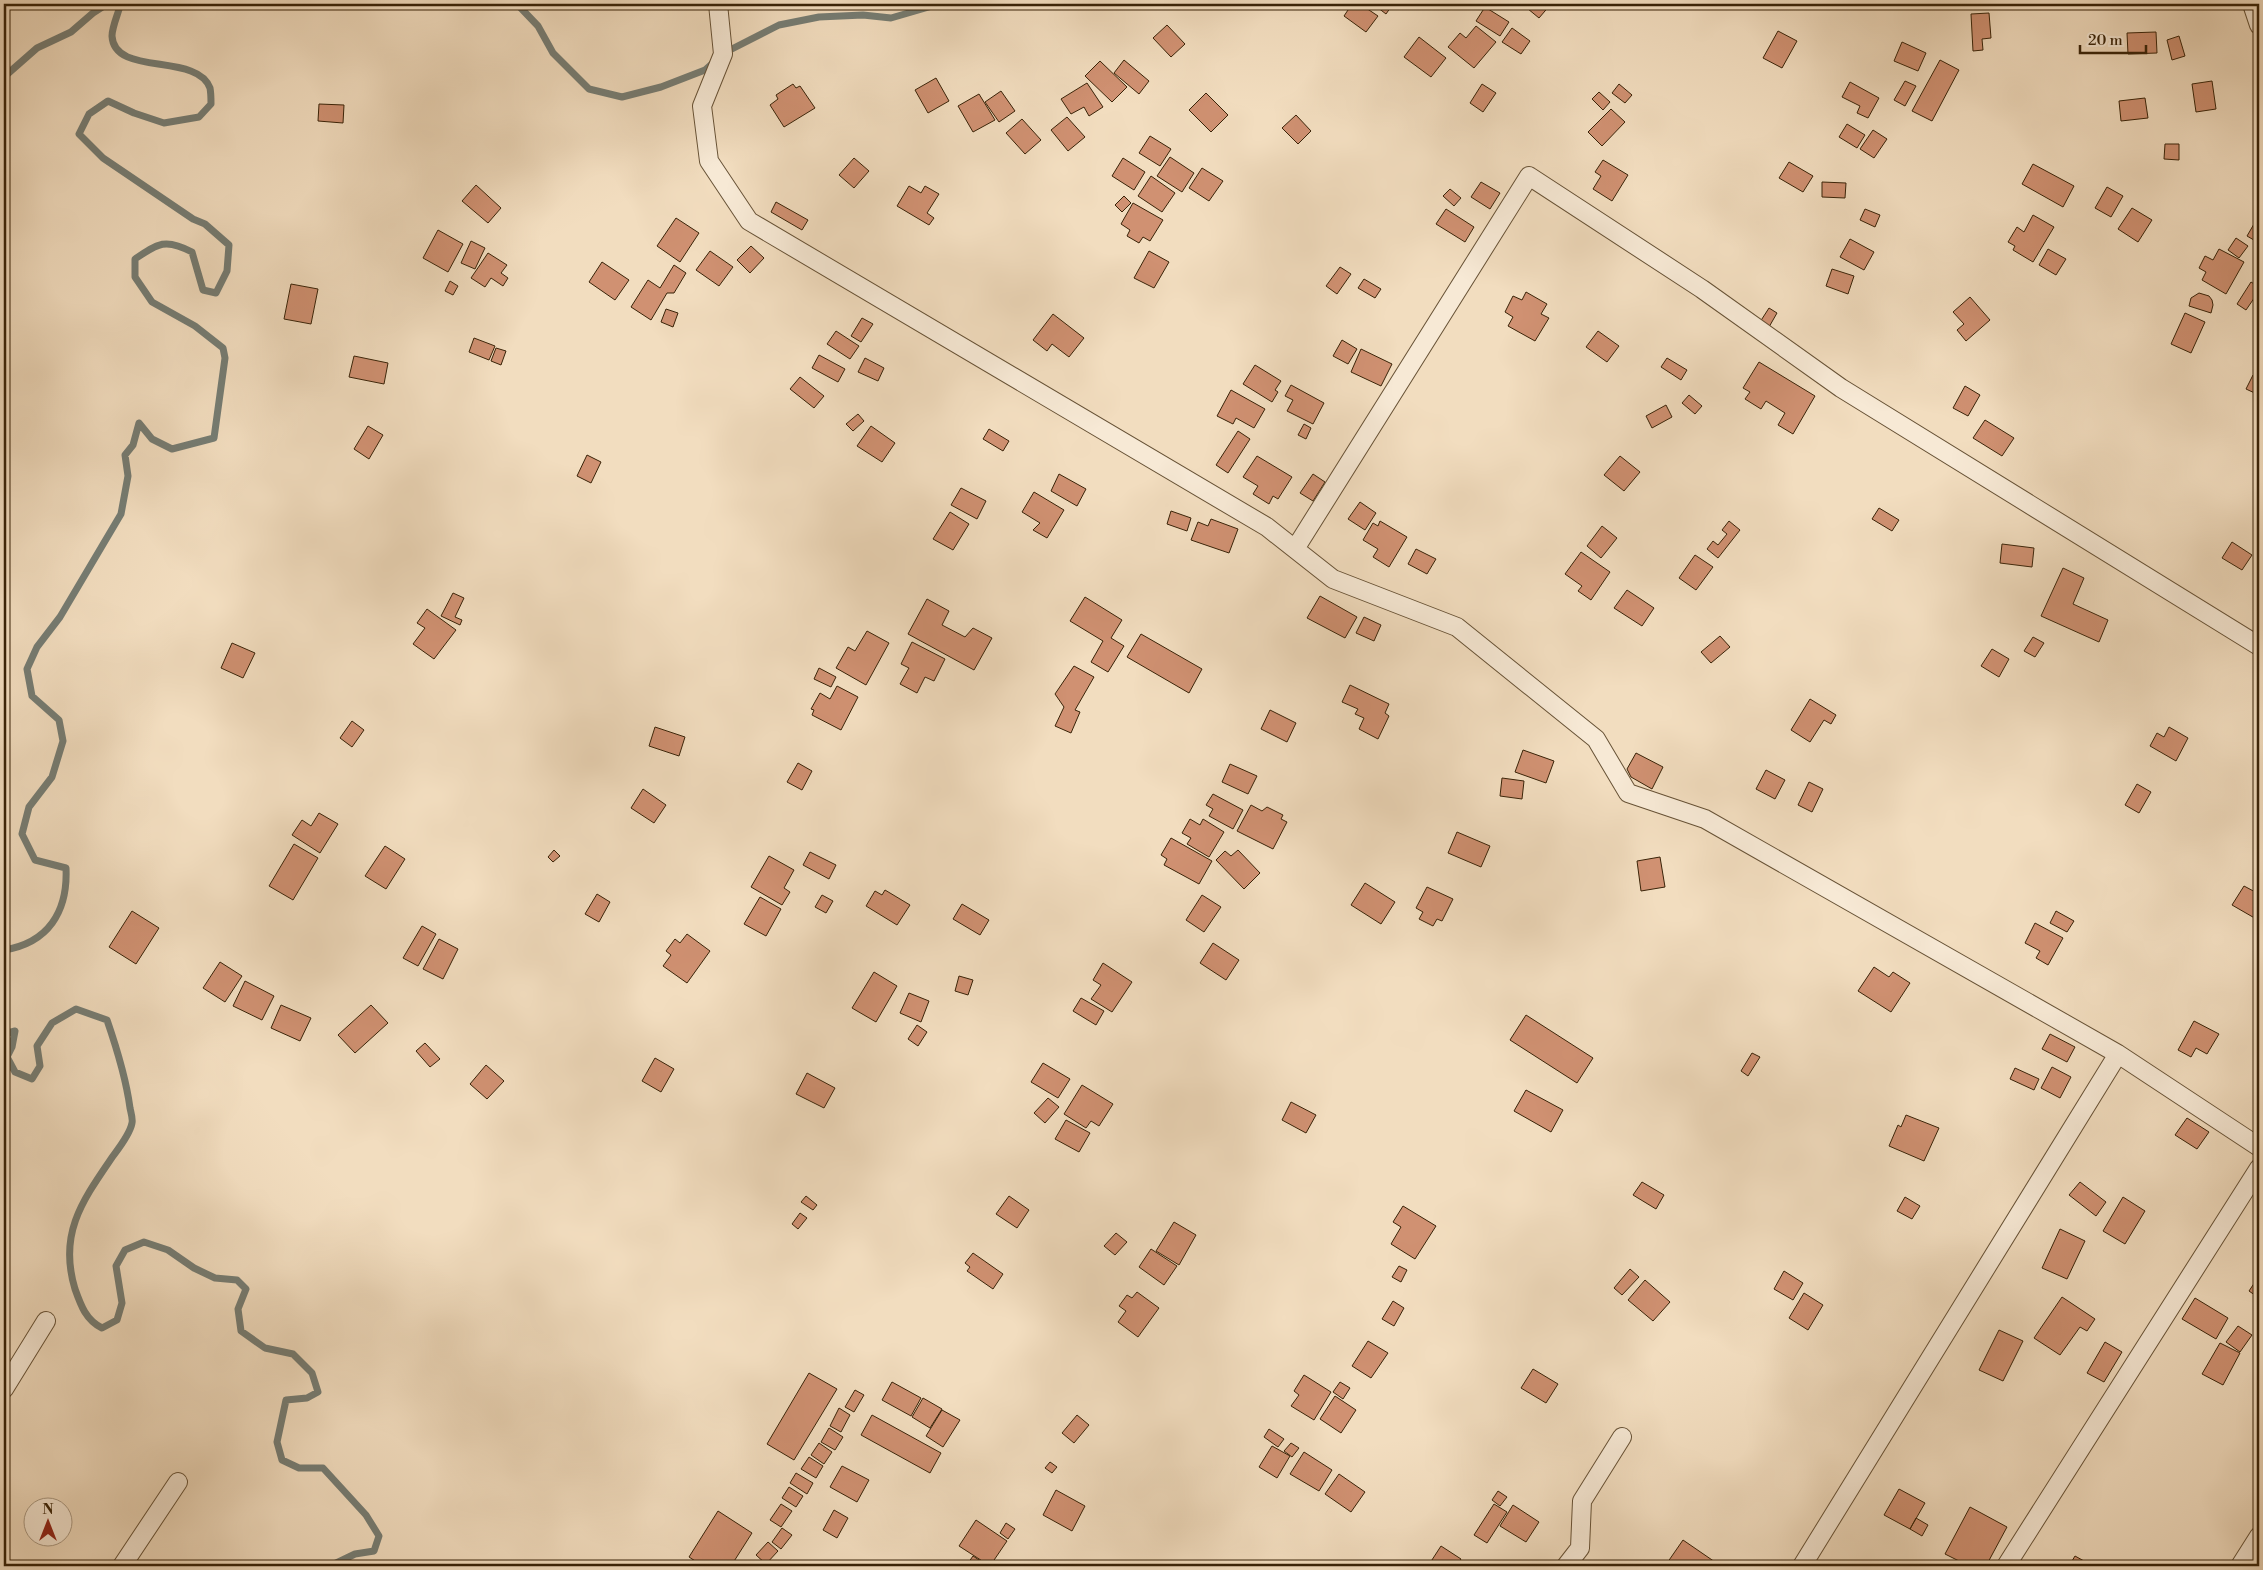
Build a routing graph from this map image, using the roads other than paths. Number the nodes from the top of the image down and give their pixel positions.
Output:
1 (718, 4) edge
2 (2252, 4) edge
3 (2259, 25) edge
4 (1295, 549) junction
5 (2259, 646) edge
6 (2118, 1054) junction
7 (2259, 1147) edge
8 (2259, 1168) edge
9 (46, 1320) dead end
10 (4, 1389) edge
11 (1622, 1437) dead end
12 (178, 1482) dead end
13 (2259, 1536) edge
14 (122, 1566) edge
15 (1566, 1566) edge
16 (1802, 1566) edge
17 (2006, 1566) edge
18 (2240, 1566) edge

1 - 4 street
2 - 3 street
4 - 5 street
4 - 6 street
6 - 7 street
6 - 16 street
8 - 17 street
9 - 10 street
11 - 15 street
12 - 14 street
13 - 18 street

